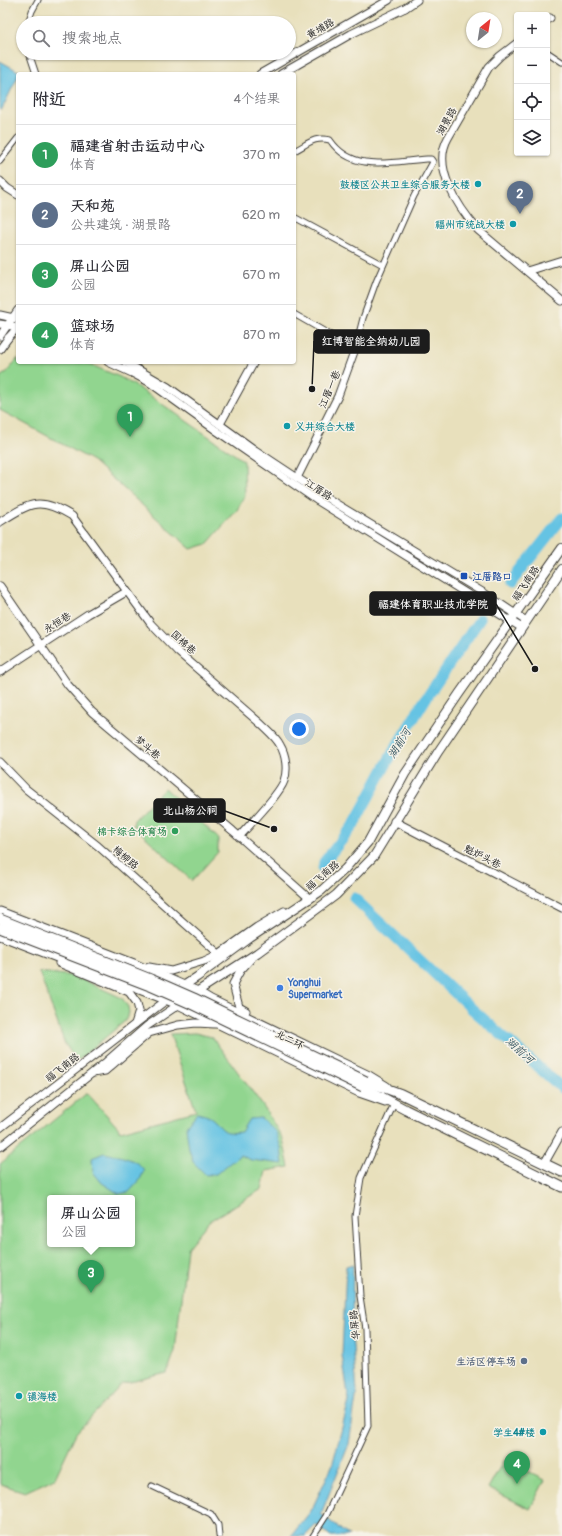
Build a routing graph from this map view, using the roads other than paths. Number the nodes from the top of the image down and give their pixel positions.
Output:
1 (38, 0) edge
2 (389, 0) edge
3 (417, 0) edge
4 (30, 16) edge
5 (514, 44) edge
6 (296, 53) edge
7 (550, 54) edge
8 (31, 60) edge
9 (284, 60) edge
10 (562, 62) edge
11 (35, 72) edge
12 (263, 72) edge
13 (284, 72) edge
14 (16, 141) edge
15 (296, 150) edge
16 (0, 161) edge
17 (0, 181) edge
18 (16, 194) edge
19 (296, 218) edge
20 (562, 260) edge
21 (383, 265) junction
22 (527, 271) junction
23 (562, 301) edge
24 (0, 315) edge
25 (296, 315) edge
26 (15, 318) edge
27 (0, 324) edge
28 (8, 325) junction
29 (16, 327) edge
30 (16, 329) edge
31 (0, 336) edge
32 (0, 349) edge
33 (355, 349) junction
34 (112, 364) edge
35 (128, 364) edge
36 (253, 364) edge
37 (220, 424) junction
38 (297, 478) junction
39 (0, 522) edge
40 (562, 548) edge
41 (562, 569) edge
42 (0, 586) edge
43 (126, 592) junction
44 (514, 617) junction
45 (524, 625) junction
46 (40, 645) junction
47 (0, 672) edge
48 (0, 762) edge
49 (394, 821) junction
50 (239, 837) junction
51 (310, 899) junction
52 (562, 908) edge
53 (0, 911) edge
54 (0, 919) edge
55 (0, 928) edge
56 (0, 936) edge
57 (102, 951) junction
58 (257, 953) junction
59 (219, 954) junction
60 (52, 956) junction
61 (134, 963) junction
62 (95, 972) junction
63 (185, 985) joint
64 (198, 991) junction
65 (166, 1000) junction
66 (178, 1005) junction
67 (256, 1020) junction
68 (135, 1024) junction
69 (218, 1024) junction
70 (288, 1036) junction
71 (248, 1038) junction
72 (93, 1073) junction
73 (364, 1084) junction
74 (401, 1094) junction
75 (394, 1106) junction
76 (406, 1110) junction
77 (0, 1128) edge
78 (562, 1132) edge
79 (0, 1147) edge
80 (544, 1164) junction
81 (562, 1172) edge
82 (562, 1187) edge
83 (152, 1486) dead end
84 (317, 1534) edge
85 (218, 1536) edge

1 - 4 street
2 - 6 main road, 黄埔路
3 - 13 main road, 黄埔路
5 - 22 main road, 湖景路
7 - 10 street
8 - 11 street
9 - 12 main road, 黄埔路
14 - 16 street
15 - 21 street
17 - 18 main road
19 - 21 street
20 - 22 main road
21 - 33 street
22 - 23 main road, 湖景路
24 - 26 main road
25 - 33 street
26 - 28 main road
27 - 28 main road
28 - 29 main road
28 - 31 main road
30 - 32 main road
33 - 38 main road, 江厝一巷
34 - 44 main road, 江厝路
35 - 37 main road, 江厝路
36 - 37 main road
37 - 38 main road, 江厝路
38 - 44 main road, 江厝路
39 - 43 main road, 国棉巷
40 - 44 main road, 福飞南路
41 - 45 main road
42 - 46 main road, 梦斗巷
43 - 46 main road, 永恒巷
43 - 50 main road, 国棉巷
44 - 45 main road, 江厝路
44 - 51 main road, 福飞南路
45 - 49 main road
46 - 47 main road, 永恒巷
46 - 50 main road, 梦斗巷
48 - 59 main road, 梅柳路
49 - 52 main road, 魁炉头巷
49 - 58 main road
50 - 51 main road, 梦斗巷
51 - 59 main road
51 - 63 main road, 福飞南路
53 - 57 main road
54 - 73 highway, 北二环, bridge
55 - 73 highway, 北二环, bridge
56 - 60 main road
57 - 61 main road
57 - 62 main road
58 - 64 main road
58 - 70 main road
59 - 61 main road
60 - 62 main road
60 - 68 main road
61 - 64 main road
62 - 65 main road
63 - 65 main road, 福飞南路
64 - 66 main road
64 - 67 main road
65 - 66 main road
65 - 68 main road, 福飞南路
66 - 69 main road
66 - 72 main road
67 - 70 main road
67 - 71 main road
68 - 77 main road, 福飞南路
69 - 71 main road
69 - 72 main road
70 - 74 main road
71 - 75 main road
72 - 79 main road
73 - 74 highway, 北二环
73 - 76 highway, 北二环
74 - 80 highway, 北二环
75 - 76 main road
75 - 84 street, 华屏路
76 - 82 highway, 北二环
78 - 80 main road
80 - 81 highway, 北二环
83 - 85 street

